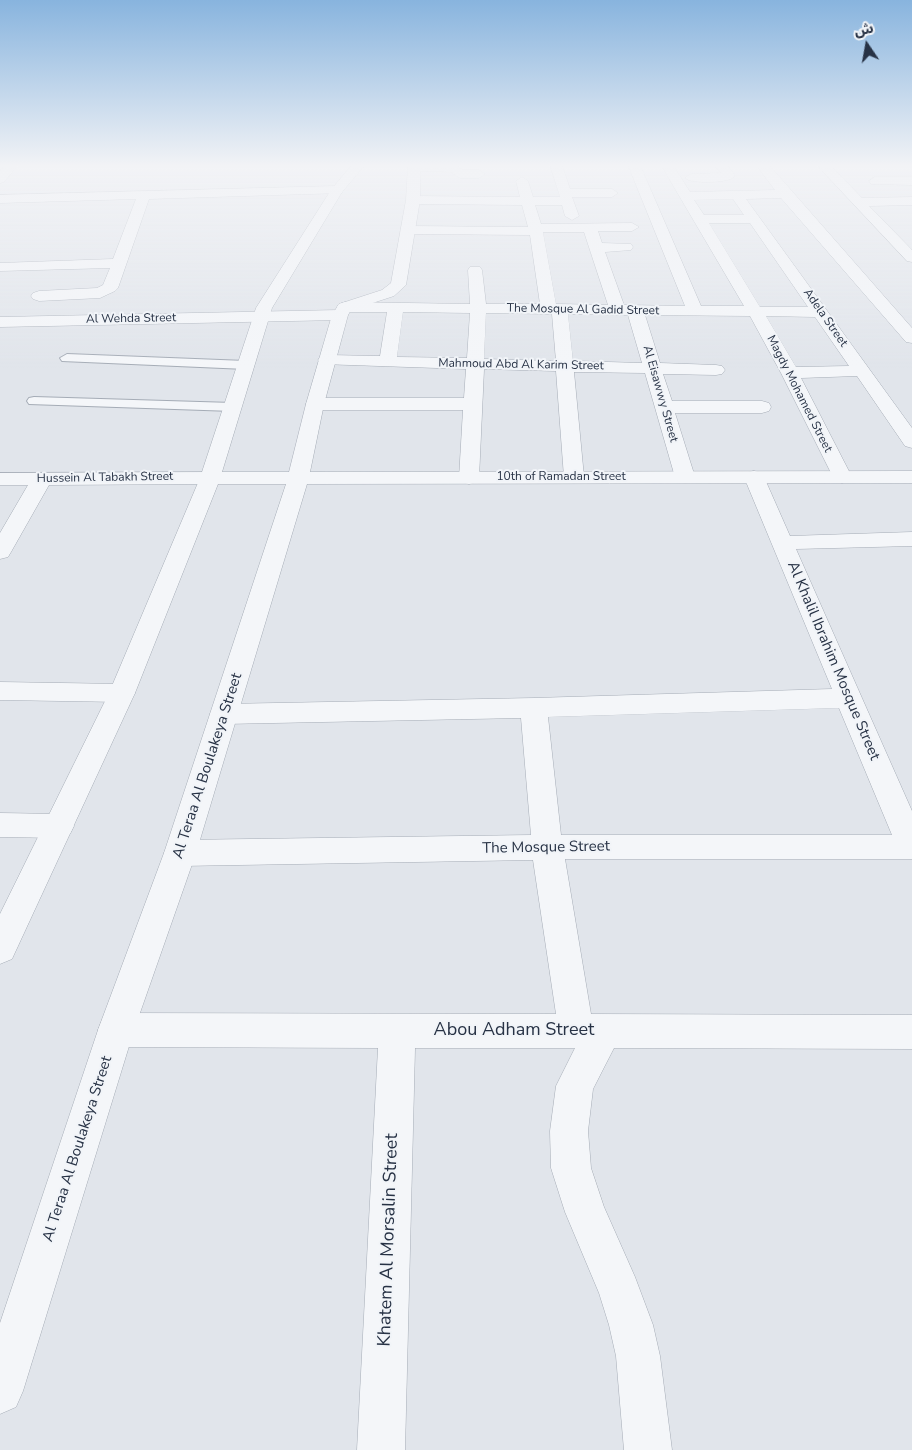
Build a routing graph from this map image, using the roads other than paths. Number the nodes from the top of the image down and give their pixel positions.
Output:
1 (130, 233) edge
2 (311, 233) edge
3 (411, 233) edge
4 (500, 233) edge
5 (536, 233) edge
6 (586, 233) edge
7 (662, 233) edge
8 (706, 233) edge
9 (763, 233) edge
10 (819, 233) edge
11 (888, 233) edge
12 (411, 242) junction
13 (626, 247) dead end
14 (596, 248) junction
15 (912, 258) edge
16 (119, 263) junction
17 (0, 267) edge
18 (474, 270) dead end
19 (40, 296) dead end
20 (396, 308) junction
21 (478, 309) junction
22 (555, 310) junction
23 (627, 310) junction
24 (342, 311) junction
25 (694, 311) junction
26 (755, 311) junction
27 (821, 312) junction
28 (261, 316) junction
29 (0, 322) edge
30 (912, 338) edge
31 (67, 358) dead end
32 (327, 360) junction
33 (388, 362) junction
34 (475, 364) junction
35 (246, 365) junction
36 (564, 366) junction
37 (652, 368) junction
38 (716, 370) dead end
39 (862, 371) junction
40 (790, 373) junction
41 (34, 401) dead end
42 (315, 404) junction
43 (473, 404) junction
44 (762, 407) dead end
45 (233, 408) junction
46 (663, 408) junction
47 (912, 442) edge
48 (574, 477) junction
49 (685, 477) junction
50 (754, 477) junction
51 (912, 477) edge
52 (210, 478) junction
53 (298, 478) junction
54 (469, 478) junction
55 (842, 478) junction
56 (0, 479) edge
57 (42, 479) junction
58 (912, 539) edge
59 (782, 543) junction
60 (0, 552) edge
61 (0, 691) edge
62 (122, 693) junction
63 (849, 698) junction
64 (534, 708) junction
65 (224, 714) junction
66 (0, 824) edge
67 (59, 826) junction
68 (912, 846) edge
69 (547, 847) junction
70 (180, 853) junction
71 (0, 950) edge
72 (116, 1030) junction
73 (397, 1031) junction
74 (590, 1031) junction
75 (912, 1032) edge
76 (0, 1391) edge
77 (381, 1450) edge
78 (648, 1450) edge

1 - 16 street
2 - 28 street
3 - 12 street
4 - 12 street
5 - 22 street
6 - 14 street, Al Eisawwy Street
7 - 25 street
8 - 26 street, Magdy Mohamed Street
9 - 27 street, Adela Street
10 - 30 street
11 - 15 street
12 - 24 street
13 - 14 street
14 - 23 street, Al Eisawwy Street
16 - 17 street
16 - 19 street
18 - 21 street
20 - 21 street, The Mosque Al Gadid Street
20 - 24 street, The Mosque Al Gadid Street
20 - 33 street
21 - 22 street, The Mosque Al Gadid Street
21 - 34 street
22 - 23 street, The Mosque Al Gadid Street
22 - 36 street
23 - 25 street, The Mosque Al Gadid Street
23 - 37 street, Al Eisawwy Street
24 - 28 street, Al Wehda Street
24 - 32 street, Al Teraa Al Boulakeya Street
25 - 26 street, The Mosque Al Gadid Street
26 - 27 street, The Mosque Al Gadid Street
26 - 40 street, Magdy Mohamed Street
27 - 39 street, Adela Street
28 - 29 street, Al Wehda Street
28 - 35 street
31 - 35 lane
32 - 33 street, Mahmoud Abd Al Karim Street
32 - 42 street, Al Teraa Al Boulakeya Street
33 - 34 street, Mahmoud Abd Al Karim Street
34 - 36 street, Mahmoud Abd Al Karim Street
34 - 43 street
35 - 45 street
36 - 37 street, Mahmoud Abd Al Karim Street
36 - 48 street
37 - 38 street, Mahmoud Abd Al Karim Street
37 - 46 street, Al Eisawwy Street
39 - 40 street
39 - 47 street, Adela Street
40 - 55 street, Magdy Mohamed Street
41 - 45 lane
42 - 43 street
42 - 53 street, Al Teraa Al Boulakeya Street
43 - 54 street
44 - 46 street
45 - 52 street
46 - 49 street, Al Eisawwy Street
48 - 49 street, 10th of Ramadan Street
48 - 54 street, 10th of Ramadan Street
49 - 50 street, 10th of Ramadan Street
50 - 55 street, 10th of Ramadan Street
50 - 59 street, Al Khalil Ibrahim Mosque Street
51 - 55 street, 10th of Ramadan Street
52 - 53 street, 10th of Ramadan Street
52 - 57 street, Hussein Al Tabakh Street
52 - 62 street
53 - 54 street, 10th of Ramadan Street
53 - 65 street, Al Teraa Al Boulakeya Street
56 - 57 street, Hussein Al Tabakh Street
57 - 60 street
58 - 59 street
59 - 63 street, Al Khalil Ibrahim Mosque Street
61 - 62 street
62 - 67 street
63 - 64 street
63 - 68 street, Al Khalil Ibrahim Mosque Street
64 - 65 street
64 - 69 street
65 - 70 street, Al Teraa Al Boulakeya Street
66 - 67 street
67 - 71 street
68 - 69 street, The Mosque Street
69 - 70 street, The Mosque Street
69 - 74 street
70 - 72 street, Al Teraa Al Boulakeya Street
72 - 73 street, Abou Adham Street
72 - 76 street, Al Teraa Al Boulakeya Street
73 - 74 street, Abou Adham Street
73 - 77 street, Khatem Al Morsalin Street
74 - 75 street, Abou Adham Street
74 - 78 street

